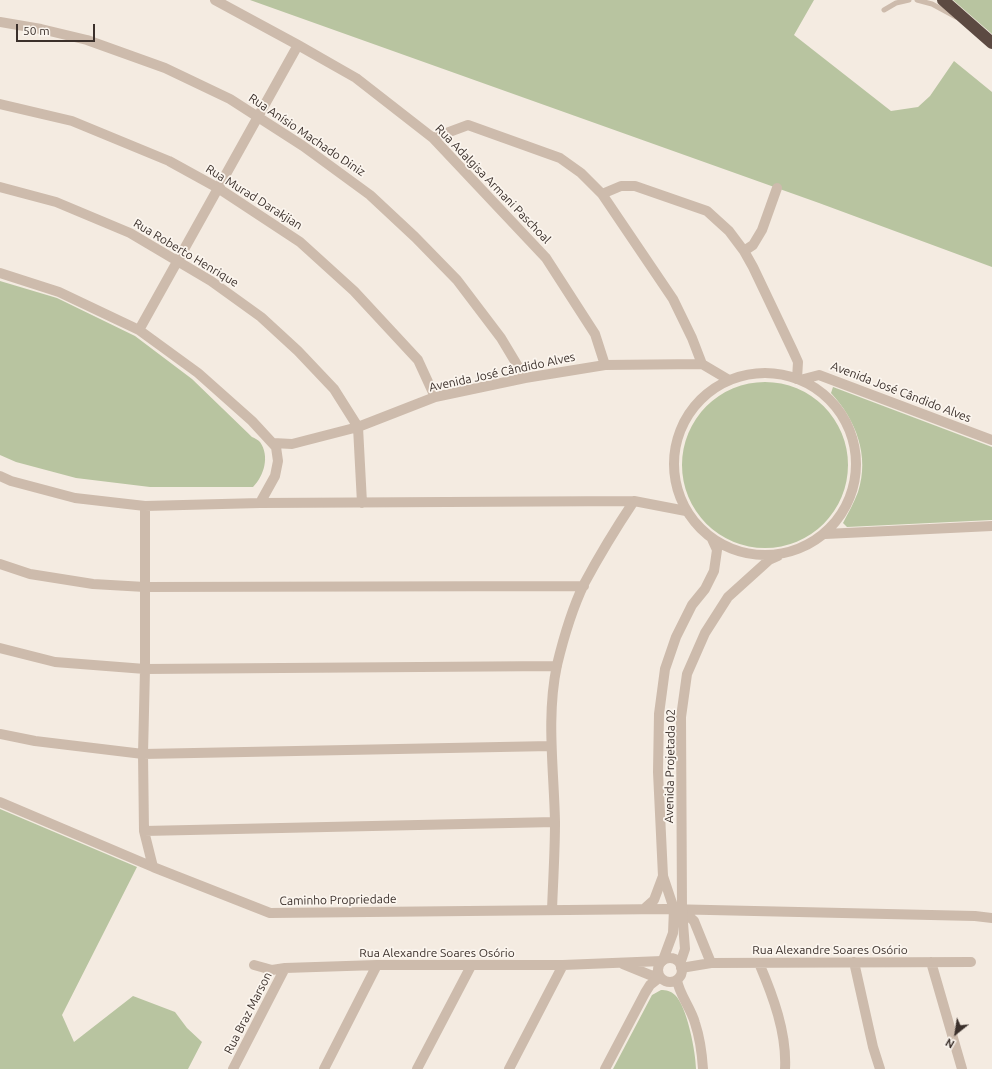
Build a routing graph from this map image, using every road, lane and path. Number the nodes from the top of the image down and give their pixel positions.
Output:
1 (215, 0) edge
2 (909, 0) edge
3 (917, 0) edge
4 (943, 0) edge
5 (884, 10) dead end
6 (0, 22) edge
7 (992, 44) edge
8 (298, 45) junction
9 (0, 104) edge
10 (258, 117) junction
11 (433, 138) junction
12 (0, 187) edge
13 (218, 188) junction
14 (777, 188) dead end
15 (602, 194) junction
16 (744, 251) junction
17 (177, 261) junction
18 (0, 273) edge
19 (139, 330) junction
20 (702, 364) junction
21 (605, 365) junction
22 (525, 378) junction
23 (798, 379) junction
24 (729, 380) junction
25 (435, 397) junction
26 (358, 427) junction
27 (992, 440) edge
28 (273, 443) junction
29 (0, 476) edge
30 (634, 501) junction
31 (260, 503) junction
32 (362, 503) junction
33 (145, 506) junction
34 (686, 511) junction
35 (992, 526) edge
36 (825, 534) junction
37 (712, 539) junction
38 (780, 554) junction
39 (0, 564) edge
40 (584, 586) junction
41 (145, 587) junction
42 (0, 648) edge
43 (557, 666) junction
44 (145, 669) junction
45 (0, 734) edge
46 (551, 746) junction
47 (143, 754) junction
48 (0, 802) edge
49 (555, 822) junction
50 (144, 831) junction
51 (153, 867) junction
52 (663, 876) junction
53 (644, 909) junction
54 (678, 909) junction
55 (552, 910) junction
56 (992, 918) edge
57 (662, 961) junction
58 (854, 962) junction
59 (931, 962) junction
60 (971, 962) dead end
61 (711, 963) junction
62 (759, 963) junction
63 (622, 964) junction
64 (254, 965) dead end
65 (377, 965) junction
66 (563, 965) junction
67 (471, 966) junction
68 (285, 968) junction
69 (682, 970) junction
70 (660, 977) junction
71 (873, 1047) junction
72 (233, 1069) edge
73 (324, 1069) edge
74 (417, 1069) edge
75 (509, 1069) edge
76 (605, 1069) edge
77 (703, 1069) edge
78 (785, 1069) edge
79 (871, 1069) edge
80 (880, 1069) edge
81 (962, 1069) edge

1 - 8 street, Rua Adalgisa Armani Paschoal
2 - 5 lane
3 - 7 lane
4 - 7 highway
6 - 10 street, Rua Anísio Machado Diniz
8 - 10 street
8 - 11 street, Rua Adalgisa Armani Paschoal
9 - 13 street, Rua Murad Darakjian
10 - 13 street
10 - 22 street, Rua Anísio Machado Diniz
11 - 15 street
11 - 21 street, Rua Adalgisa Armani Paschoal
12 - 17 street, Rua Roberto Henrique
13 - 17 street
13 - 25 street, Rua Murad Darakjian
14 - 16 street
15 - 16 street
15 - 20 street
16 - 23 street
17 - 19 street
17 - 26 street, Rua Roberto Henrique
18 - 19 street
19 - 28 street
20 - 21 street, Avenida José Cândido Alves
20 - 24 street
21 - 22 street, Avenida José Cândido Alves
22 - 25 street, Avenida José Cândido Alves
23 - 24 street
23 - 27 street, Avenida José Cândido Alves
23 - 36 street
24 - 34 street
25 - 26 street, Avenida José Cândido Alves
26 - 28 street, Avenida José Cândido Alves
26 - 32 street
28 - 31 street
29 - 33 street
30 - 32 street
30 - 34 street
30 - 40 street
31 - 32 street
31 - 33 street
33 - 41 street
34 - 37 street
35 - 36 street
36 - 38 street
37 - 38 street
37 - 52 street, Avenida Projetada 02
38 - 54 street, Avenida Projetada 02
39 - 41 street
40 - 41 street
40 - 43 street
41 - 44 street
42 - 44 street
43 - 44 street
43 - 46 street
44 - 47 street
45 - 47 street
46 - 47 street
46 - 49 street
47 - 50 street
48 - 51 street, Caminho Propriedade
49 - 50 street
49 - 55 street
50 - 51 street
51 - 55 street, Caminho Propriedade
52 - 53 street, Avenida Projetada 02
52 - 54 street, Avenida Projetada 02
53 - 54 street, Caminho Propriedade
53 - 55 street, Caminho Propriedade
54 - 56 street, Caminho Propriedade
54 - 57 street, Avenida Projetada 02
54 - 61 street
54 - 69 street, Avenida Projetada 02
57 - 63 street, Rua Alexandre Soares Osório
57 - 69 street
57 - 70 street
58 - 59 street, Rua Alexandre Soares Osório
58 - 62 street, Rua Alexandre Soares Osório
58 - 71 street
59 - 60 street, Rua Alexandre Soares Osório
59 - 81 street
61 - 62 street, Rua Alexandre Soares Osório
61 - 69 street, Rua Alexandre Soares Osório
62 - 78 street
63 - 66 street, Rua Alexandre Soares Osório
63 - 70 street, Rua Alexandre Soares Osório
64 - 68 street, Rua Alexandre Soares Osório
65 - 67 street, Rua Alexandre Soares Osório
65 - 68 street, Rua Alexandre Soares Osório
65 - 73 street
66 - 67 street, Rua Alexandre Soares Osório
66 - 75 street
67 - 74 street
68 - 72 street, Rua Braz Marson
69 - 70 street
69 - 77 street
70 - 76 street
71 - 79 street
71 - 80 street

